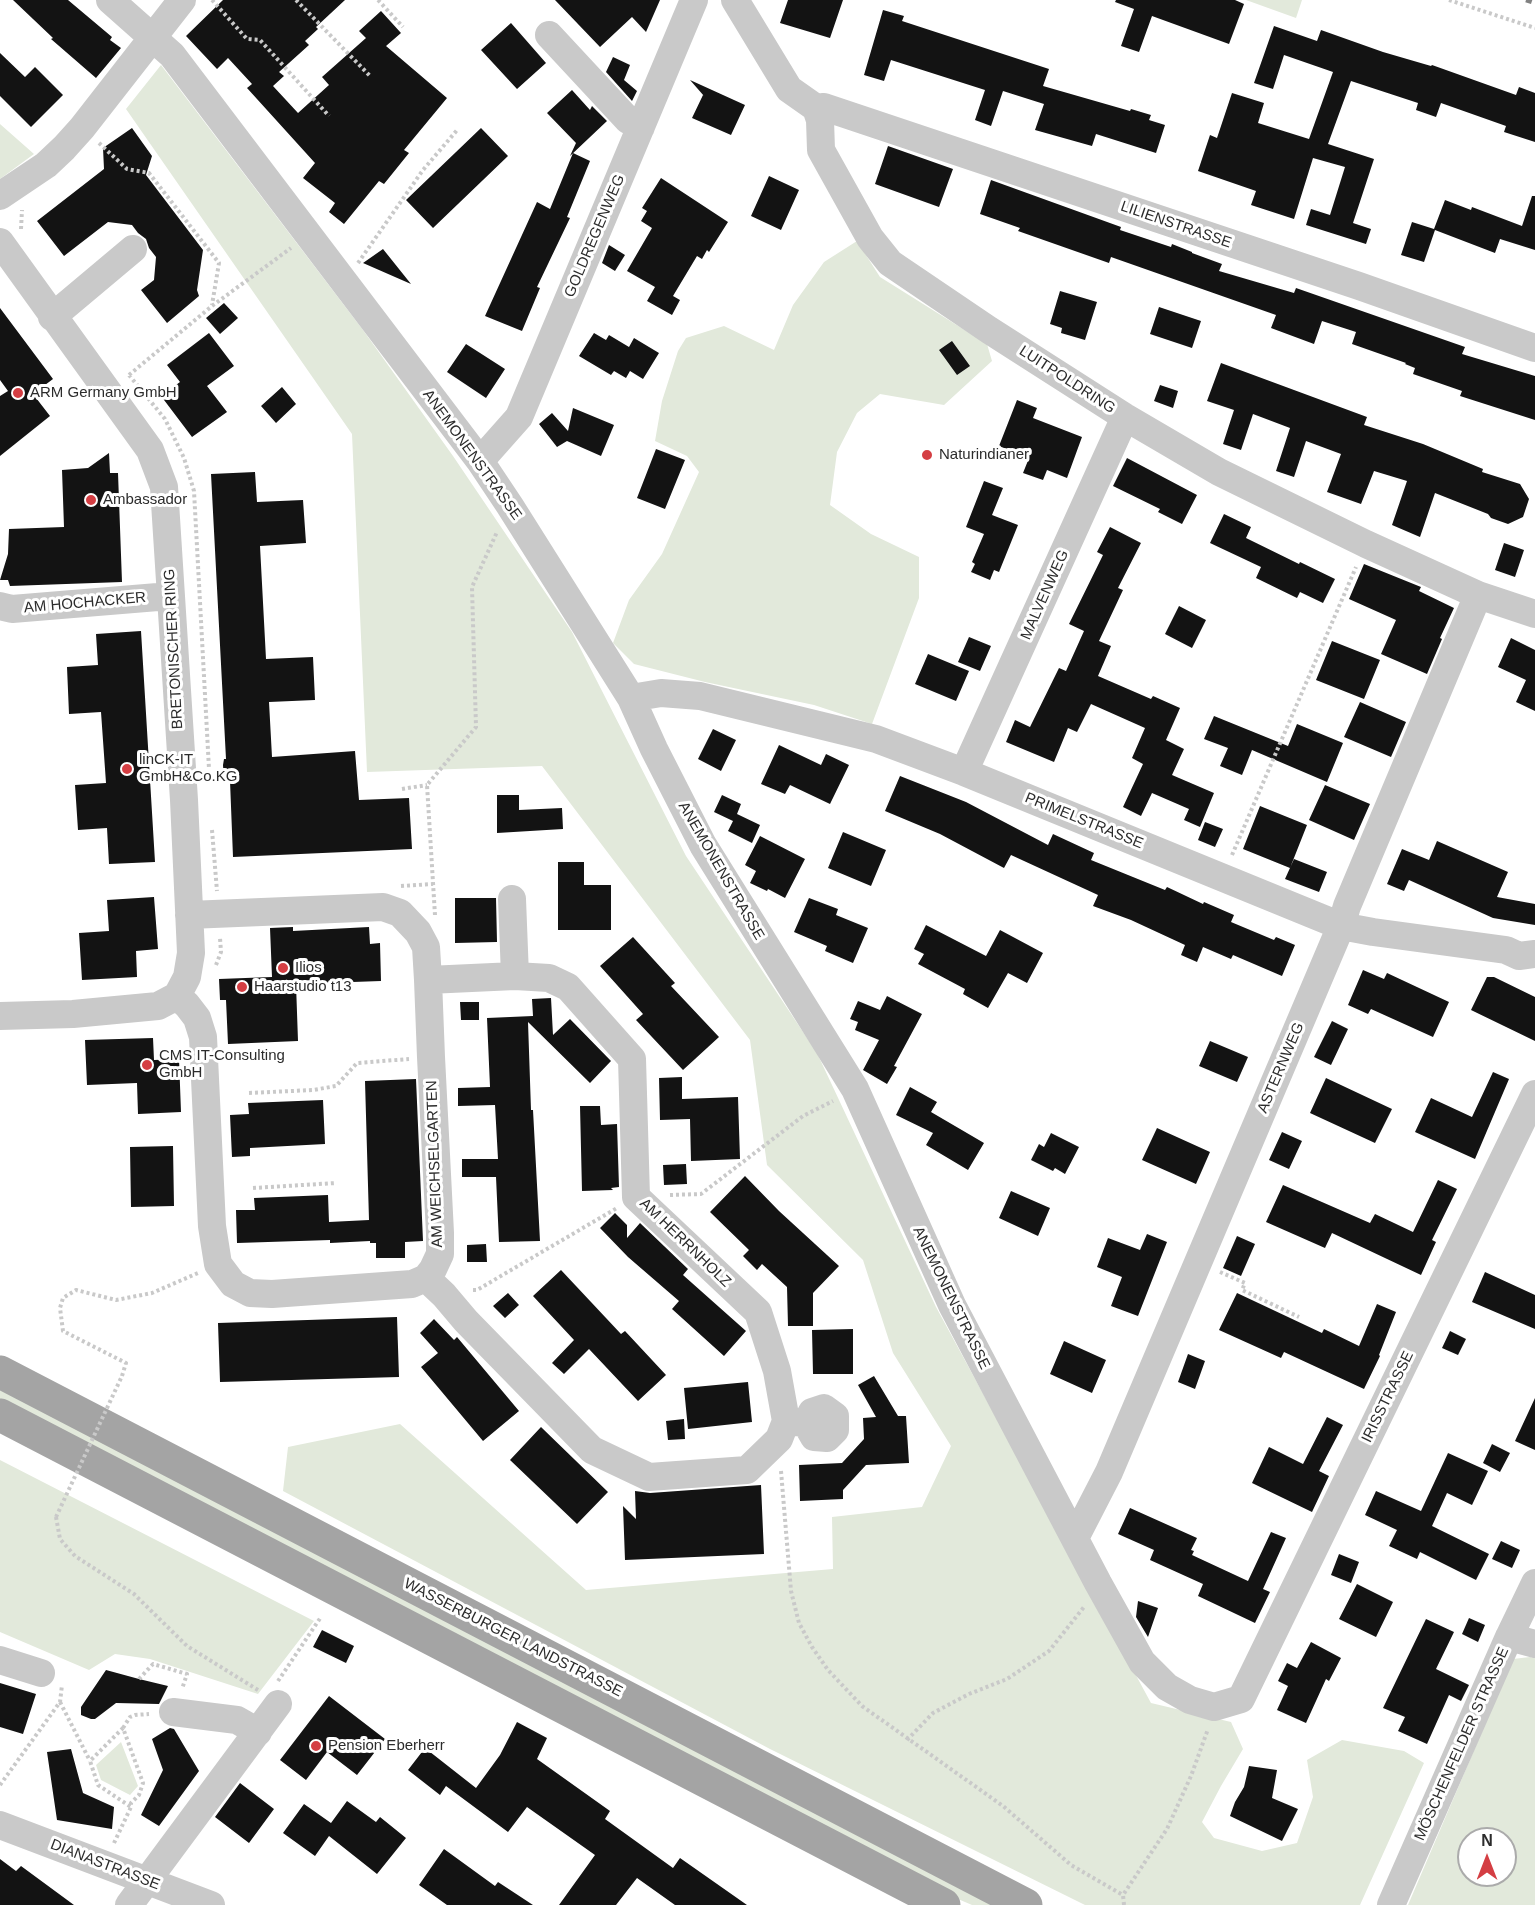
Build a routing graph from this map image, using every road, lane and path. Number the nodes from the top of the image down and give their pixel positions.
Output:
1 (111, 0) edge
2 (182, 0) edge
3 (212, 0) edge
4 (296, 0) edge
5 (378, 0) edge
6 (694, 0) edge
7 (735, 0) edge
8 (1449, 0) edge
9 (403, 27) dead end
10 (1535, 28) edge
11 (549, 35) dead end
12 (153, 37) junction
13 (371, 77) dead end
14 (816, 108) junction
15 (330, 116) dead end
16 (640, 127) junction
17 (82, 128) junction
18 (458, 129) dead end
19 (0, 196) edge
20 (308, 235) junction
21 (0, 243) edge
22 (133, 249) dead end
23 (357, 264) dead end
24 (212, 306) junction
25 (52, 317) junction
26 (1535, 348) edge
27 (108, 392) junction
28 (1125, 417) junction
29 (480, 461) junction
30 (510, 506) junction
31 (1359, 561) dead end
32 (1478, 595) junction
33 (170, 596) junction
34 (0, 606) edge
35 (1535, 614) edge
36 (631, 698) junction
37 (964, 772) junction
38 (427, 785) junction
39 (402, 789) dead end
40 (1227, 866) dead end
41 (512, 899) dead end
42 (189, 915) junction
43 (435, 926) dead end
44 (1341, 926) junction
45 (1535, 954) edge
46 (515, 976) junction
47 (428, 980) junction
48 (177, 996) junction
49 (0, 1016) edge
50 (431, 1057) junction
51 (855, 1089) junction
52 (249, 1094) dead end
53 (1535, 1094) edge
54 (336, 1183) dead end
55 (253, 1188) dead end
56 (636, 1197) junction
57 (1217, 1270) dead end
58 (200, 1272) dead end
59 (435, 1287) junction
60 (1299, 1317) dead end
61 (0, 1372) edge
62 (0, 1415) edge
63 (790, 1427) junction
64 (1075, 1538) junction
65 (1098, 1583) junction
66 (1535, 1583) edge
67 (321, 1617) dead end
68 (1522, 1640) edge
69 (0, 1660) edge
70 (41, 1673) joint
71 (139, 1679) dead end
72 (244, 1681) dead end
73 (276, 1695) joint
74 (60, 1702) junction
75 (1214, 1707) junction
76 (173, 1712) junction
77 (123, 1728) junction
78 (258, 1732) junction
79 (907, 1740) junction
80 (90, 1761) junction
81 (0, 1785) edge
82 (131, 1807) junction
83 (0, 1825) edge
84 (112, 1847) dead end
85 (147, 1880) junction
86 (1123, 1895) junction
87 (129, 1905) edge
88 (211, 1905) edge
89 (944, 1905) edge
90 (1026, 1905) edge
91 (1124, 1905) edge
92 (1391, 1905) edge

1 - 12 street, ANEMONENSTRASSE
2 - 12 street
3 - 15 path
4 - 13 path
5 - 9 path
6 - 16 street, GOLDREGENWEG
7 - 14 street
8 - 10 path
11 - 16 street
12 - 17 street
12 - 20 street, ANEMONENSTRASSE
14 - 26 street, LILIENSTRASSE
14 - 28 street, LUITPOLDRING
16 - 29 street, GOLDREGENWEG
17 - 19 street
17 - 24 path
18 - 23 path
20 - 24 path
20 - 29 street, ANEMONENSTRASSE
21 - 25 street, BRETONISCHER RING
22 - 25 street
24 - 27 path
25 - 27 street, BRETONISCHER RING
27 - 33 street, BRETONISCHER RING
28 - 32 street, LUITPOLDRING
28 - 37 street, MALVENWEG
29 - 30 street, ANEMONENSTRASSE
30 - 36 street, ANEMONENSTRASSE
30 - 38 path
31 - 40 path
32 - 35 street, LUITPOLDRING
32 - 44 street, ASTERNWEG
33 - 34 street, AM HOCHACKER
33 - 42 street, BRETONISCHER RING
36 - 37 street, PRIMELSTRASSE
36 - 51 street, ANEMONENSTRASSE
37 - 44 street, PRIMELSTRASSE
38 - 39 path
38 - 43 path
41 - 46 street
42 - 47 street, AM WEICHSELGARTEN
42 - 48 street, BRETONISCHER RING
44 - 45 street, PRIMELSTRASSE
44 - 64 street, ASTERNWEG
46 - 47 street, AM HERRNHOLZ
46 - 56 street, AM HERRNHOLZ
47 - 50 street, AM WEICHSELGARTEN
48 - 49 street
48 - 59 street
50 - 52 path
50 - 59 street, AM WEICHSELGARTEN
51 - 56 path
51 - 64 street, ANEMONENSTRASSE
53 - 75 street, IRISSTRASSE
54 - 55 path
56 - 59 path
56 - 63 street, AM HERRNHOLZ
57 - 60 path
58 - 72 path, bridge
59 - 63 street
61 - 90 main road, WASSERBURGER LANDSTRASSE
62 - 89 main road
63 - 79 path
64 - 65 street, ANEMONENSTRASSE
65 - 75 street, ANEMONENSTRASSE
65 - 79 path
66 - 68 street, MÖSCHENFELDER STRASSE
67 - 73 path
68 - 92 street, MÖSCHENFELDER STRASSE
69 - 70 street
70 - 74 path
71 - 76 path
73 - 78 street
74 - 80 path
74 - 81 path
75 - 86 path
76 - 77 path
76 - 78 street
77 - 80 path
77 - 82 path
78 - 85 street
79 - 86 path
80 - 82 path
82 - 84 path
83 - 85 street, DIANASTRASSE
85 - 87 street
85 - 88 street, DIANASTRASSE
86 - 91 path

